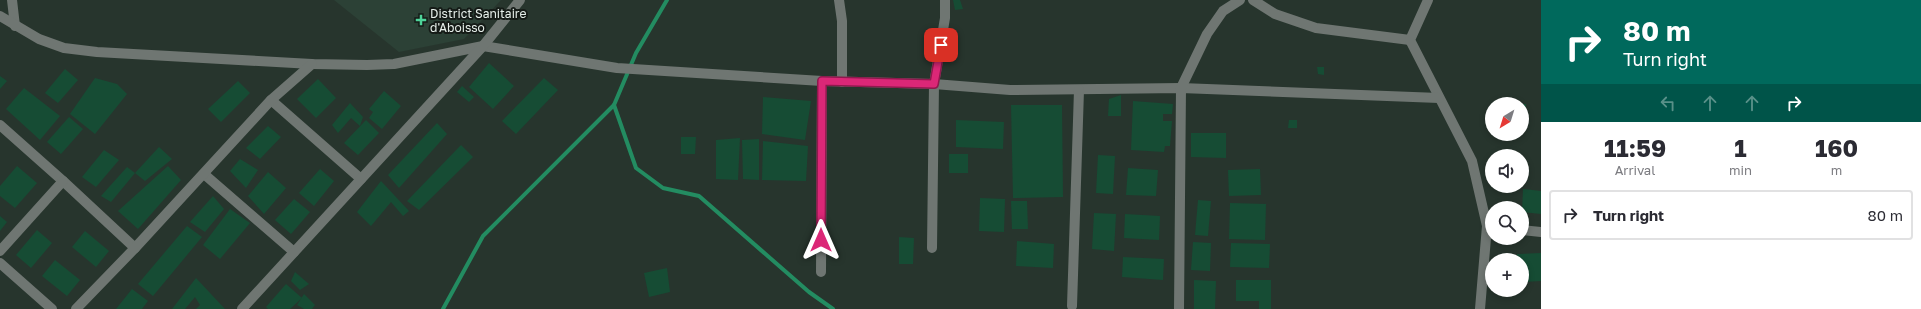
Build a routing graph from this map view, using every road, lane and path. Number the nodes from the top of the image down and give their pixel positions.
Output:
1 (12, 0) edge
2 (520, 0) edge
3 (839, 0) edge
4 (945, 0) edge
5 (1240, 0) edge
6 (1253, 0) edge
7 (1428, 0) edge
8 (0, 16) edge
9 (15, 26) junction
10 (1410, 40) junction
11 (483, 46) junction
12 (312, 64) junction
13 (822, 81) junction
14 (842, 82) junction
15 (934, 84) junction
16 (1181, 88) junction
17 (1080, 90) junction
18 (1439, 98) junction
19 (271, 100) junction
20 (0, 125) edge
21 (204, 174) junction
22 (361, 179) junction
23 (63, 181) junction
24 (1485, 211) edge
25 (1529, 231) edge
26 (1541, 232) edge
27 (1487, 245) edge
28 (135, 248) junction
29 (932, 248) dead end
30 (0, 251) edge
31 (294, 252) junction
32 (0, 263) edge
33 (821, 272) dead end
34 (1072, 306) dead end
35 (52, 309) edge
36 (76, 309) edge
37 (242, 309) edge
38 (1179, 309) edge
39 (1480, 309) edge

1 - 9 street
2 - 11 street
3 - 14 street
4 - 15 street
5 - 16 street
6 - 10 street
7 - 10 street
8 - 9 street
9 - 12 street
10 - 18 street
11 - 12 street
11 - 13 street
11 - 22 street
12 - 19 street
13 - 14 street
13 - 33 street
14 - 15 street
15 - 17 street
15 - 29 street
16 - 17 street
16 - 18 street
16 - 38 street
17 - 34 street
18 - 24 street
19 - 21 street
19 - 22 street
20 - 23 street
21 - 28 street
21 - 31 street
22 - 31 street
23 - 28 street
23 - 30 street
25 - 26 street
27 - 39 street
28 - 36 street
31 - 37 street
32 - 35 street

